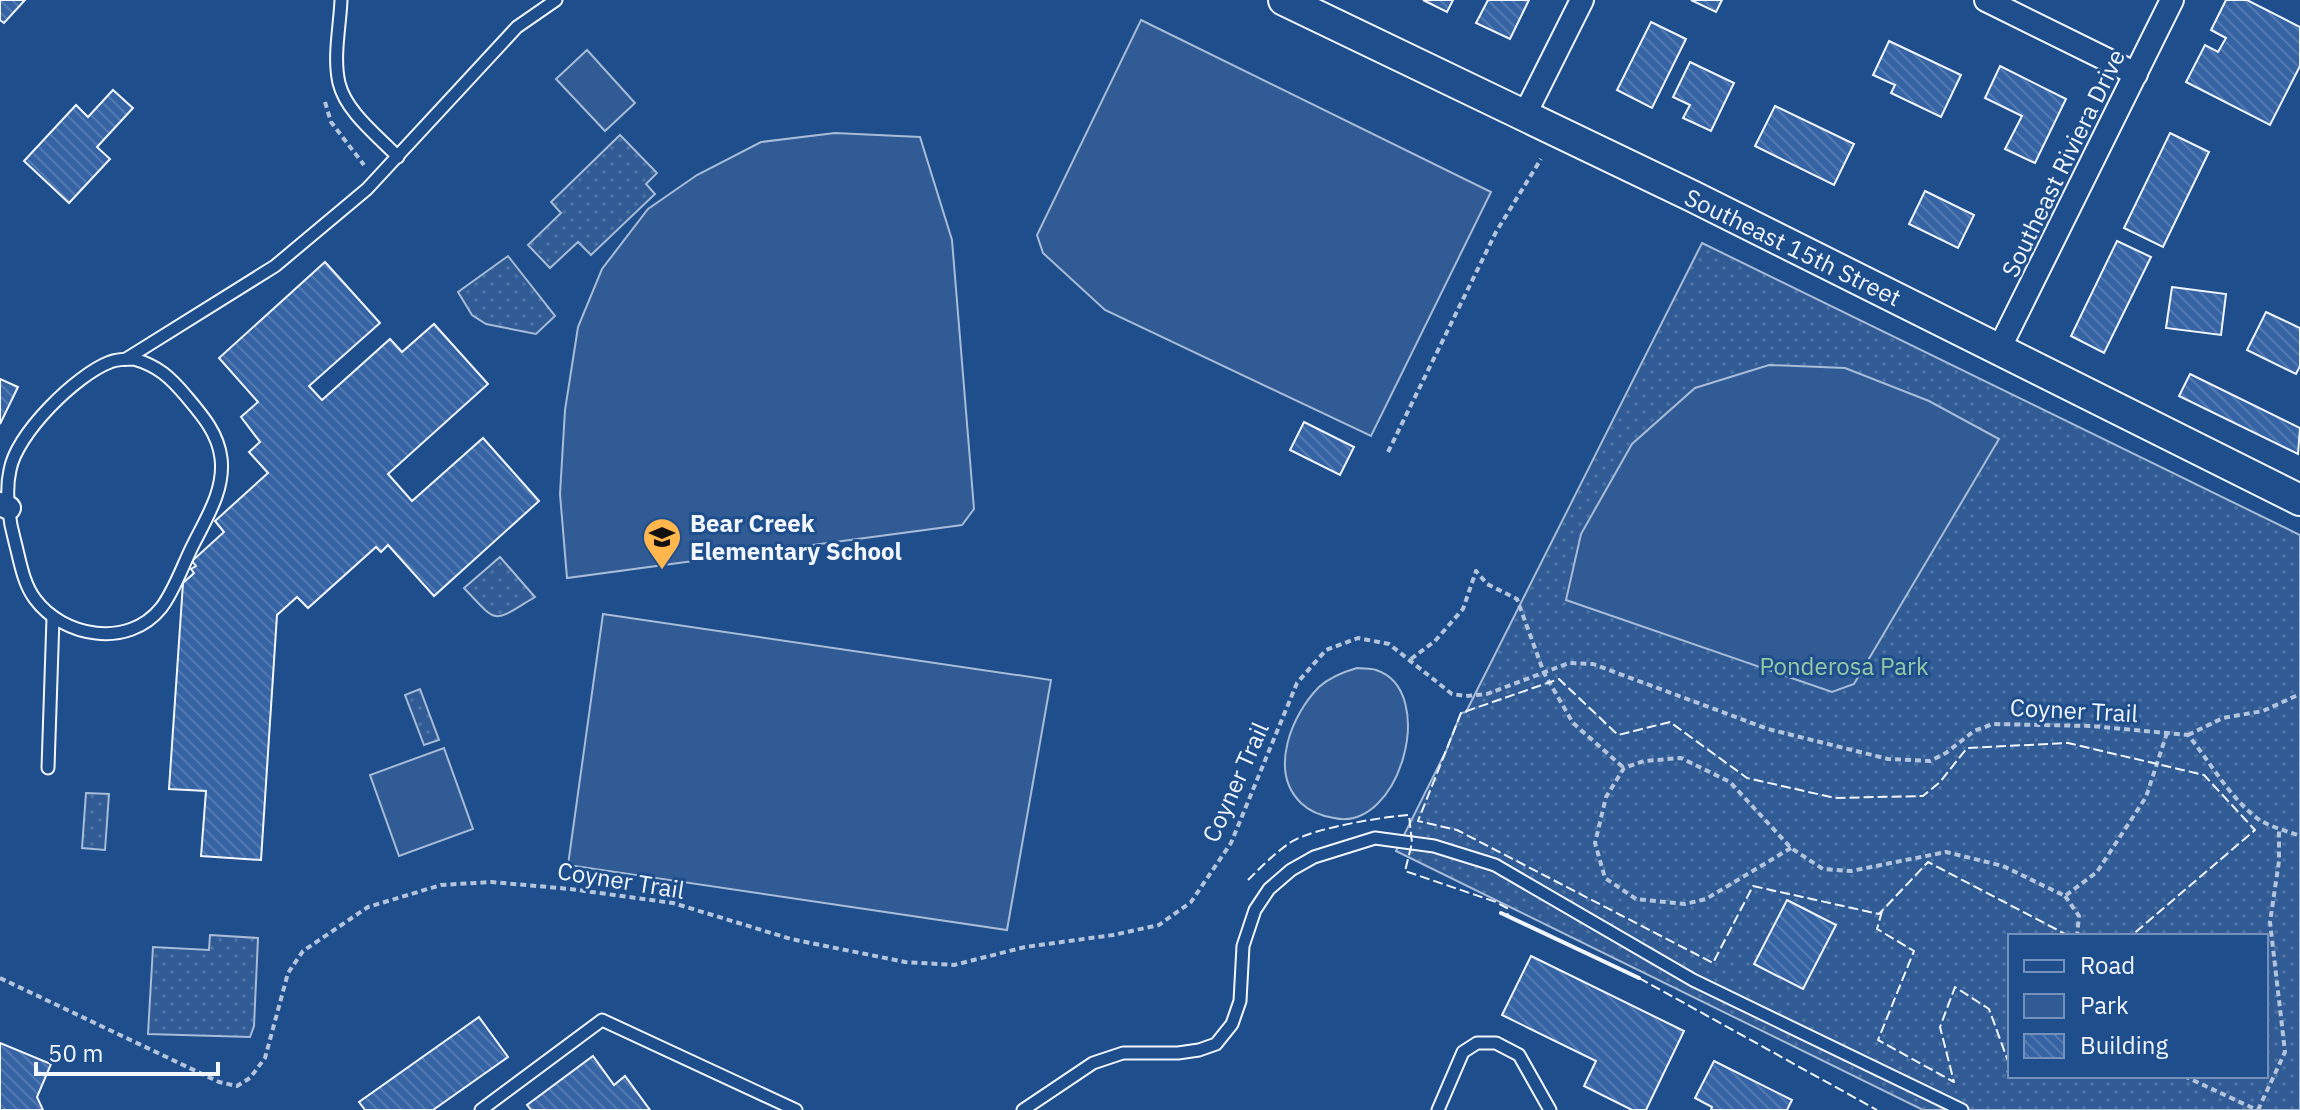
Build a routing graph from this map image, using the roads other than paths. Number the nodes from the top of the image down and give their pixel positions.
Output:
1 (341, 0) edge
2 (556, 0) edge
3 (1284, 0) edge
4 (1582, 0) edge
5 (1986, 0) edge
6 (2172, 0) edge
7 (2136, 74) junction
8 (1524, 116) junction
9 (398, 157) junction
10 (1999, 349) junction
11 (126, 359) junction
12 (2300, 500) edge
13 (4, 506) edge
14 (53, 618) junction
15 (48, 768) dead end
16 (481, 1110) edge
17 (796, 1110) edge
18 (1023, 1110) edge
19 (1438, 1110) edge
20 (1550, 1110) edge
21 (1962, 1110) edge

1 - 9 lane
2 - 9 lane
3 - 8 main road, Southeast 15th Street
4 - 8 street
5 - 7 street
6 - 7 street, Southeast Riviera Drive
7 - 10 street, Southeast Riviera Drive
8 - 10 main road, Southeast 15th Street
9 - 11 lane
10 - 12 main road, Southeast 15th Street
11 - 13 lane
11 - 14 lane
13 - 14 lane
14 - 15 lane
16 - 17 lane
18 - 21 lane
19 - 20 lane

